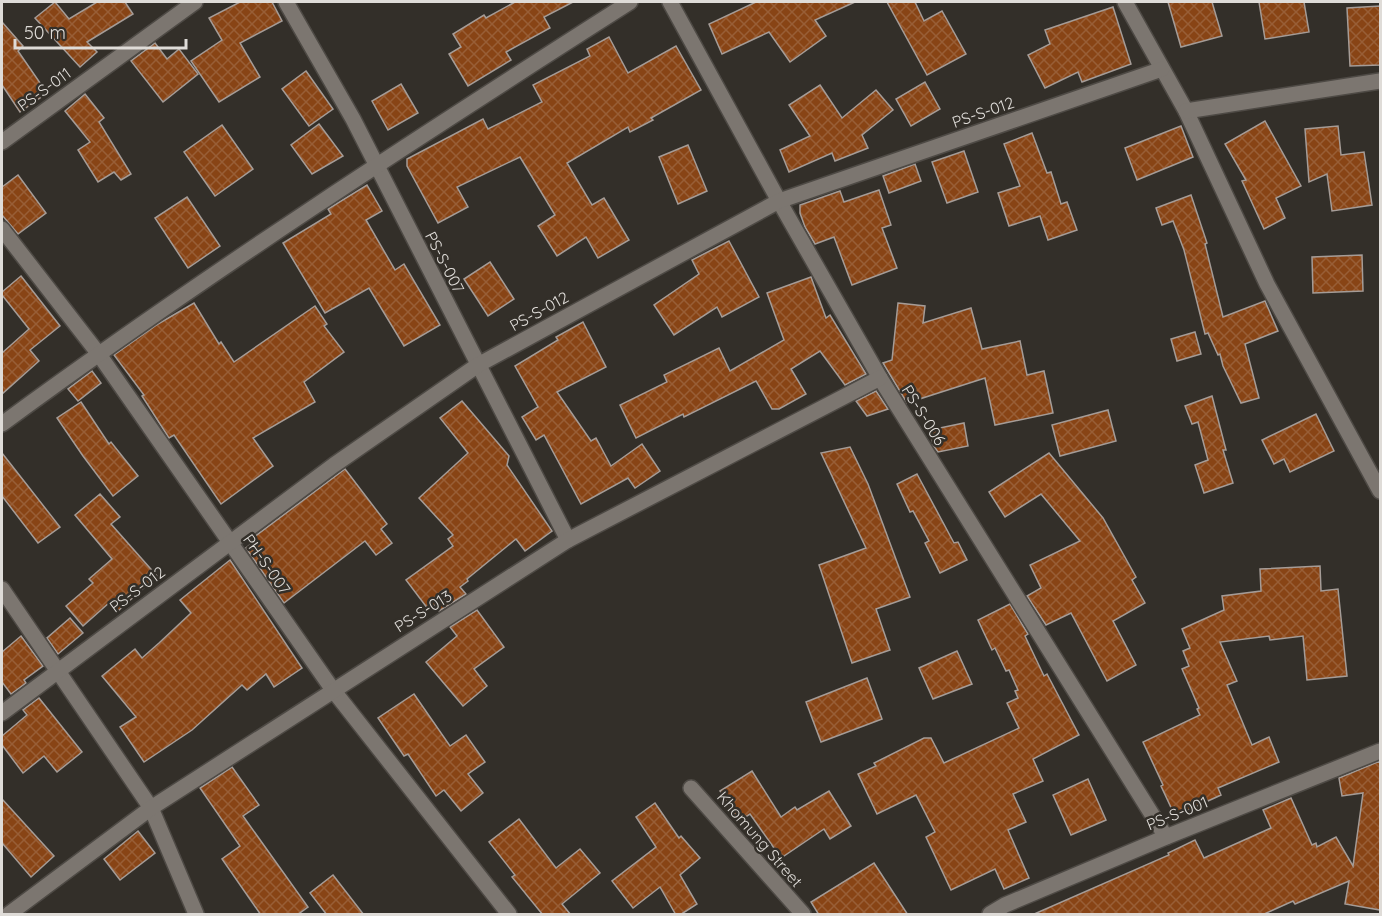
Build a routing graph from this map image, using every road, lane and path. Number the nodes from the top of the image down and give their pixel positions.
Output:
1 (195, 2) edge
2 (286, 2) edge
3 (630, 2) edge
4 (670, 2) edge
5 (1125, 2) edge
6 (1162, 69) junction
7 (1380, 81) edge
8 (1186, 111) junction
9 (2, 142) edge
10 (375, 165) junction
11 (779, 201) junction
12 (2, 229) edge
13 (98, 353) junction
14 (478, 365) junction
15 (880, 378) junction
16 (2, 424) edge
17 (1380, 491) edge
18 (568, 540) junction
19 (229, 542) junction
20 (2, 589) edge
21 (58, 671) junction
22 (333, 690) junction
23 (2, 713) edge
24 (1380, 751) edge
25 (690, 788) dead end
26 (151, 808) junction
27 (1166, 837) junction
28 (9, 915) edge
29 (196, 915) edge
30 (509, 915) edge
31 (803, 915) edge
32 (990, 915) edge

1 - 9 street, PS-S-011
2 - 10 street, PS-S-007
3 - 10 street
4 - 11 street, PS-S-006
5 - 6 street
6 - 8 street
6 - 11 street, PS-S-012
7 - 8 street
8 - 17 street
10 - 13 street
10 - 14 street, PS-S-007
11 - 14 street, PS-S-012
11 - 15 street, PS-S-006
12 - 13 street, PH-S-007
13 - 16 street
13 - 19 street, PH-S-007
14 - 18 street, PS-S-007
14 - 19 street, PS-S-012
15 - 18 street, PS-S-013
15 - 27 street, PS-S-006
18 - 22 street, PS-S-013
19 - 21 street, PS-S-012
19 - 22 street, PH-S-007
20 - 21 street
21 - 23 street, PS-S-012
21 - 26 street
22 - 26 street, PS-S-013
22 - 30 street, PH-S-007
24 - 27 street, PS-S-001
25 - 31 street, Khomung Street
26 - 28 street, PS-S-013
26 - 29 street
27 - 32 street, PS-S-001

